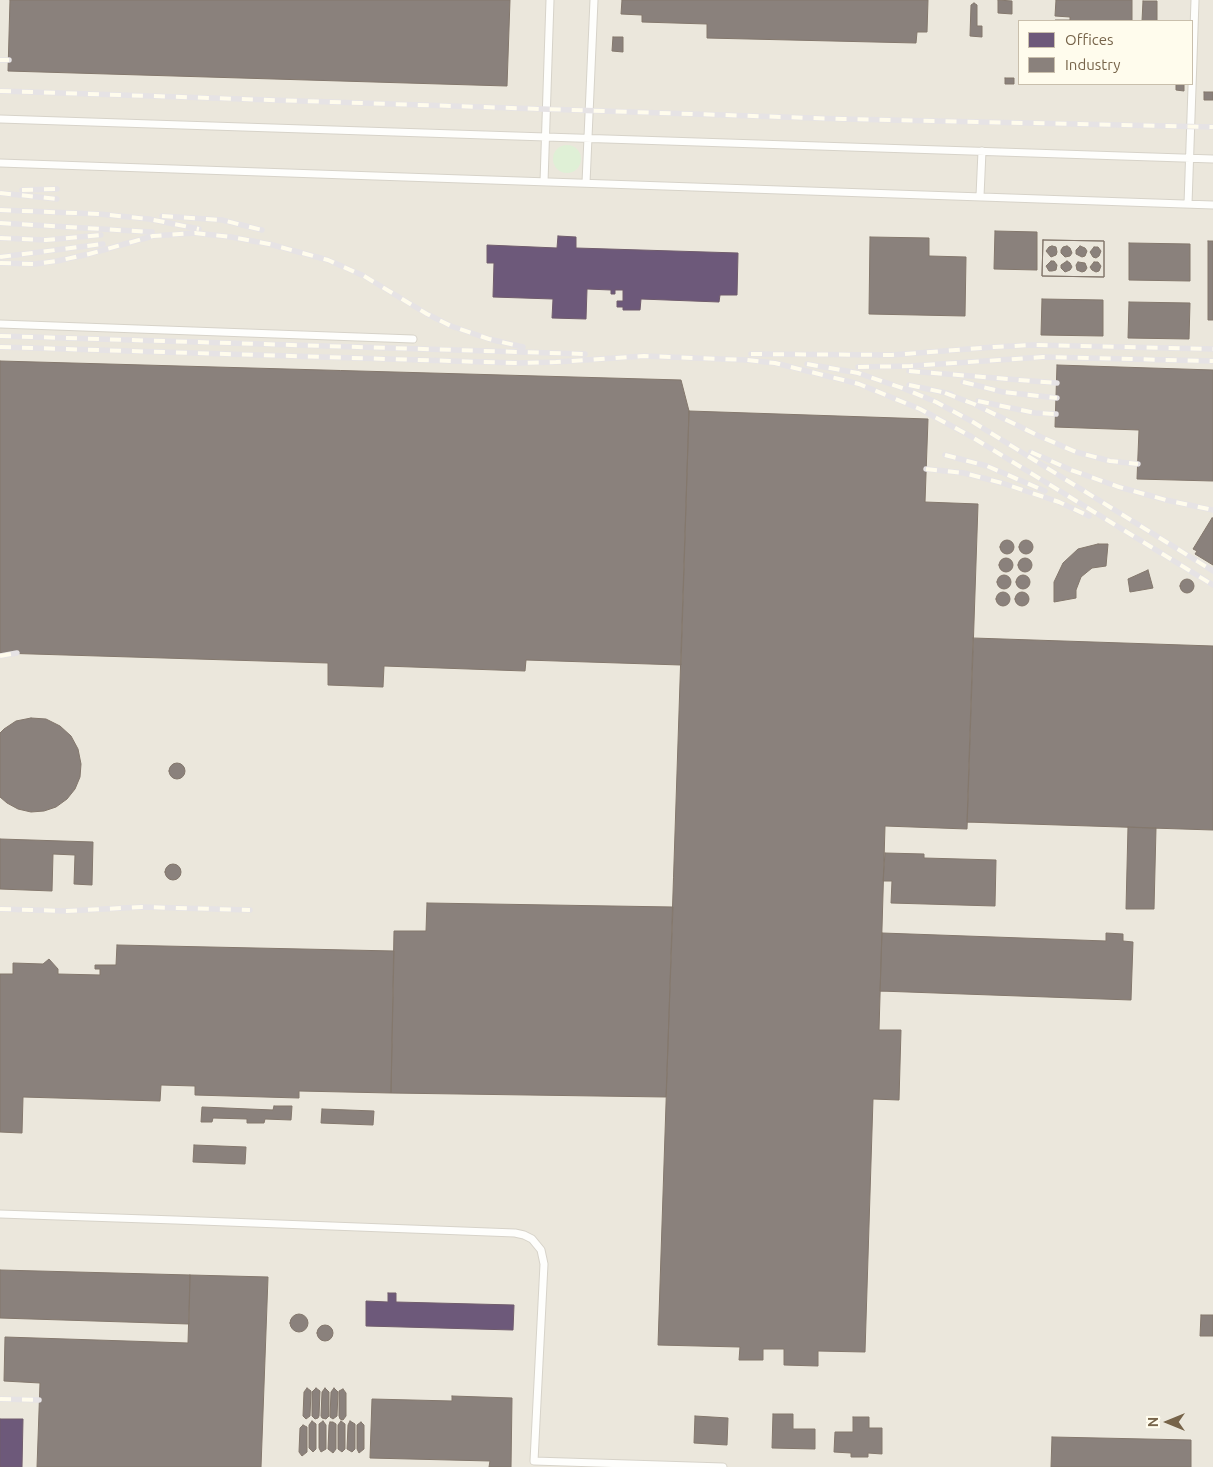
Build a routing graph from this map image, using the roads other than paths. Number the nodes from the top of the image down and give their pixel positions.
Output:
1 (550, 0) edge
2 (594, 0) edge
3 (1195, 0) edge
4 (1193, 63) edge
5 (1192, 85) edge
6 (0, 119) edge
7 (545, 137) junction
8 (588, 138) junction
9 (982, 151) junction
10 (1190, 158) junction
11 (1213, 159) edge
12 (0, 163) edge
13 (544, 182) junction
14 (586, 183) junction
15 (980, 196) junction
16 (1188, 204) junction
17 (1213, 205) edge
18 (0, 324) edge
19 (413, 339) dead end
20 (0, 1214) edge
21 (723, 1467) edge

1 - 7 lane
2 - 8 lane
3 - 4 lane
5 - 10 lane
6 - 7 lane
7 - 8 lane
7 - 13 lane
8 - 9 lane
8 - 14 lane
9 - 10 lane
9 - 15 lane
10 - 11 lane
10 - 16 lane
12 - 13 lane
13 - 14 lane
14 - 15 lane
15 - 16 lane
16 - 17 lane
18 - 19 lane
20 - 21 lane

